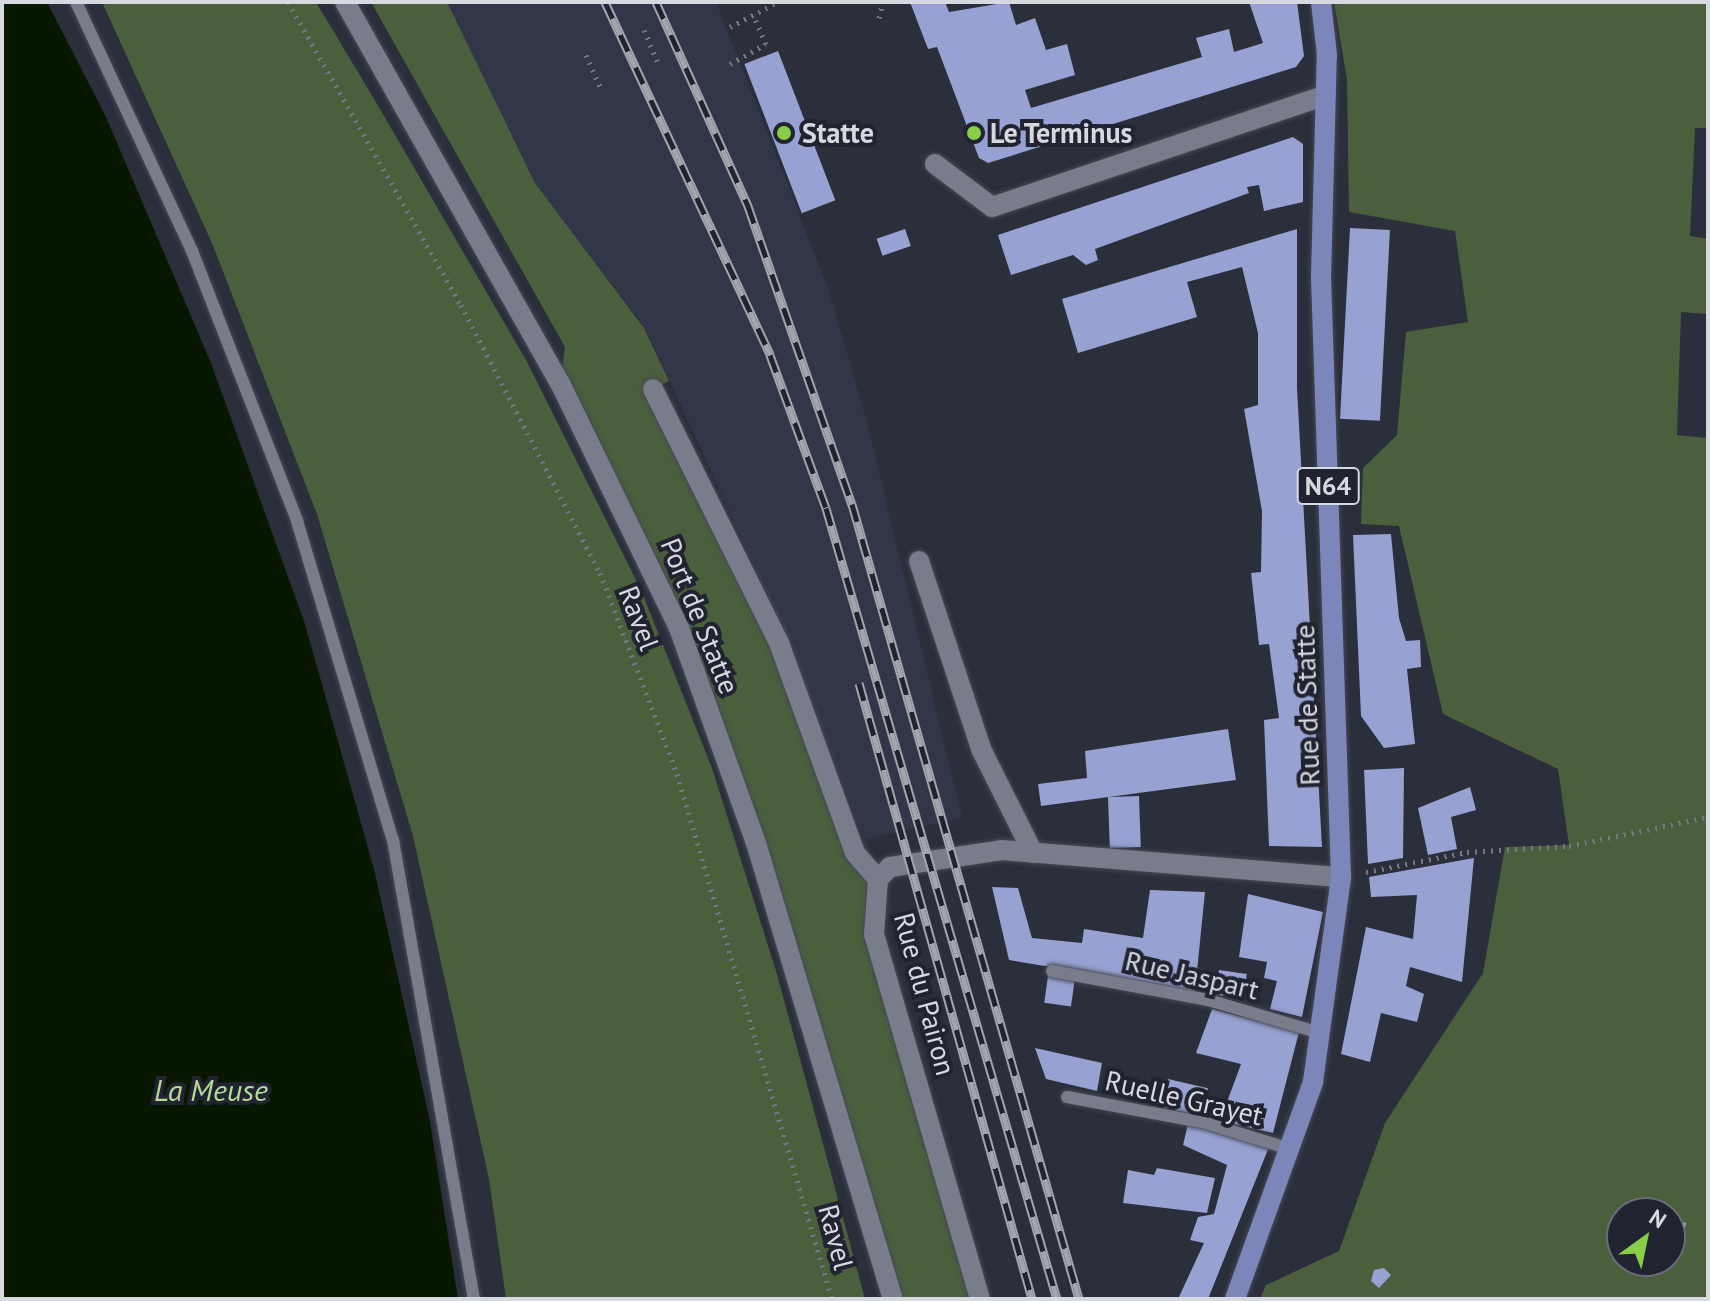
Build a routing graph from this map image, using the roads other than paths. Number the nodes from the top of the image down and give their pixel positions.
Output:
1 (76, 2) edge
2 (345, 2) edge
3 (1321, 2) edge
4 (1326, 95) junction
5 (935, 164) dead end
6 (653, 389) dead end
7 (919, 561) dead end
8 (1033, 853) junction
9 (1341, 877) junction
10 (878, 879) junction
11 (1052, 971) dead end
12 (1320, 1033) junction
13 (1067, 1097) dead end
14 (1290, 1149) junction
15 (474, 1299) edge
16 (893, 1299) edge
17 (980, 1299) edge
18 (1235, 1299) edge

1 - 15 lane
2 - 16 street, Port de Statte
3 - 4 main road, N64
4 - 5 street
4 - 9 main road, Rue de Statte / N64
6 - 10 street
7 - 8 street
8 - 9 street, Rue du Pairon
8 - 10 street, Rue du Pairon
9 - 12 main road, Rue de Statte / N64
10 - 17 street, Rue du Pairon
11 - 12 lane, Rue Jaspart
12 - 14 main road, Rue de Statte / N64
13 - 14 lane, Ruelle Grayet
14 - 18 main road, Rue de Statte / N64

